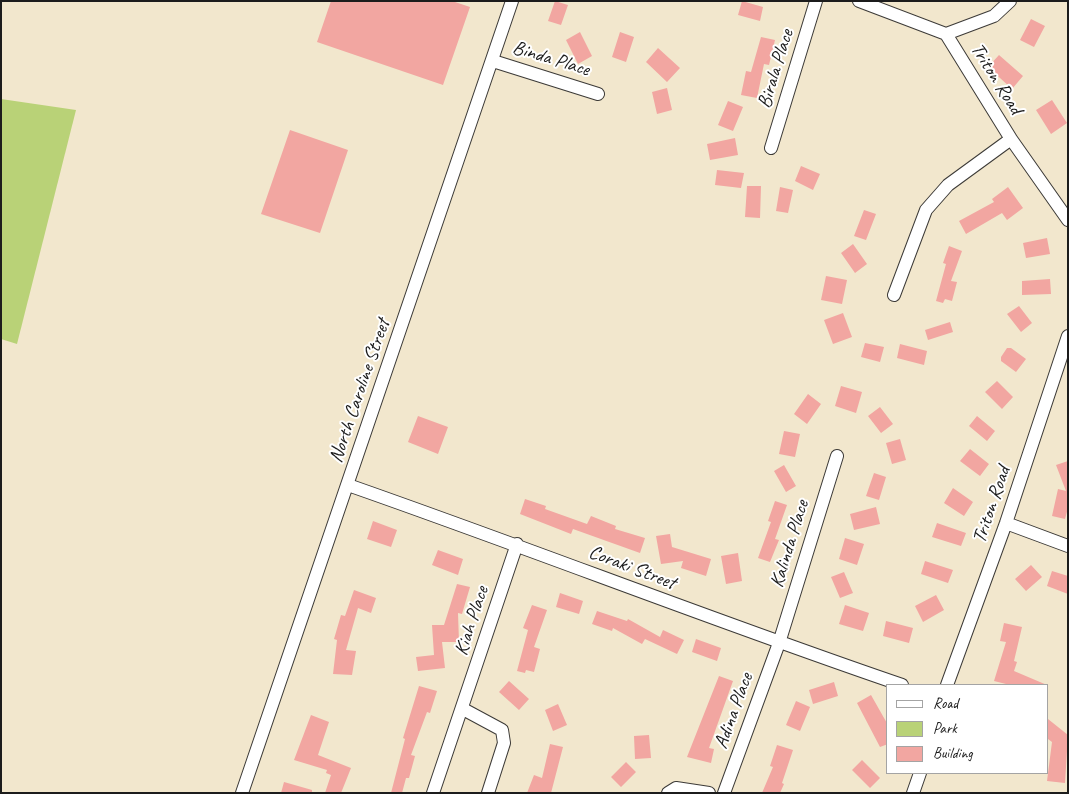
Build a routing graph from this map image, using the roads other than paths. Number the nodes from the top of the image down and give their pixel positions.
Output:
1 (512, 1) edge
2 (816, 1) edge
3 (858, 1) edge
4 (1010, 1) edge
5 (946, 34) junction
6 (493, 61) junction
7 (598, 94) dead end
8 (1011, 139) junction
9 (771, 148) dead end
10 (1068, 220) edge
11 (894, 295) dead end
12 (1068, 336) edge
13 (1065, 350) edge
14 (837, 456) dead end
15 (348, 485) junction
16 (1006, 524) junction
17 (517, 544) junction
18 (1068, 546) edge
19 (779, 643) junction
20 (899, 684) edge
21 (947, 684) edge
22 (463, 709) junction
23 (920, 774) edge
24 (242, 793) edge
25 (433, 793) edge
26 (488, 793) edge
27 (668, 793) edge
28 (709, 793) edge
29 (724, 793) edge
30 (913, 793) edge

1 - 6 street, North Caroline Street
2 - 9 street, Birala Place
3 - 5 street, Triton Road
4 - 5 street
5 - 8 street, Triton Road
6 - 7 street, Binda Place
6 - 15 street, North Caroline Street
8 - 10 street, Triton Road
8 - 11 street
12 - 13 street, Triton Road
13 - 16 street, Triton Road
14 - 19 street, Kalinda Place
15 - 17 street, Coraki Street
15 - 24 street, North Caroline Street
16 - 18 street
16 - 21 street, Triton Road
17 - 19 street, Coraki Street
17 - 22 street, Kiah Place
19 - 20 street, Coraki Street
19 - 29 street, Adina Place
22 - 25 street, Kiah Place
22 - 26 street
23 - 30 street
27 - 28 street

